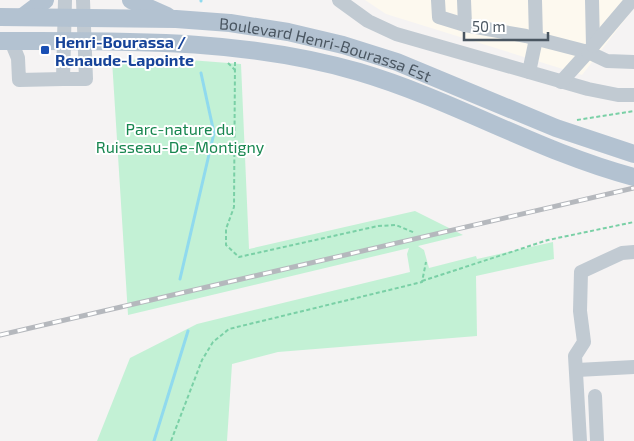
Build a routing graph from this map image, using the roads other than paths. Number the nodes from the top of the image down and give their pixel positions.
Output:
1 (45, 0) edge
2 (132, 0) edge
3 (340, 0) edge
4 (438, 0) edge
5 (464, 0) edge
6 (535, 0) edge
7 (632, 0) edge
8 (593, 1) edge
9 (65, 8) edge
10 (83, 8) edge
11 (0, 16) edge
12 (24, 16) junction
13 (176, 19) junction
14 (464, 25) junction
15 (536, 40) junction
16 (6, 41) edge
17 (65, 41) junction
18 (83, 41) junction
19 (590, 49) junction
20 (634, 62) edge
21 (529, 72) junction
22 (62, 80) junction
23 (561, 82) junction
24 (634, 95) edge
25 (634, 154) edge
26 (634, 177) edge
27 (634, 252) edge
28 (634, 367) edge
29 (576, 370) junction
30 (595, 396) dead end
31 (580, 441) edge
32 (597, 441) edge

1 - 12 main road
2 - 13 main road
3 - 21 street, Boulevard Henri-Bourassa Est
4 - 14 street
5 - 14 street
6 - 15 street
7 - 19 street
8 - 19 street
9 - 10 main road, Boulevard Henri-Bourassa Est
9 - 12 main road, Boulevard Henri-Bourassa Est
9 - 17 street
10 - 13 main road, Boulevard Henri-Bourassa Est
10 - 18 street
11 - 12 main road, Boulevard Henri-Bourassa Est
13 - 25 main road, Boulevard Henri-Bourassa Est
14 - 15 street
15 - 19 street
15 - 21 street
16 - 17 main road, Boulevard Henri-Bourassa Est
16 - 22 street
17 - 18 main road, Boulevard Henri-Bourassa Est
17 - 22 street
18 - 22 street
18 - 26 main road, Boulevard Henri-Bourassa Est
19 - 20 street
19 - 23 street
21 - 23 street, Boulevard Henri-Bourassa Est
23 - 24 street, Boulevard Henri-Bourassa Est
27 - 29 street
28 - 29 street
29 - 31 street
30 - 32 street

